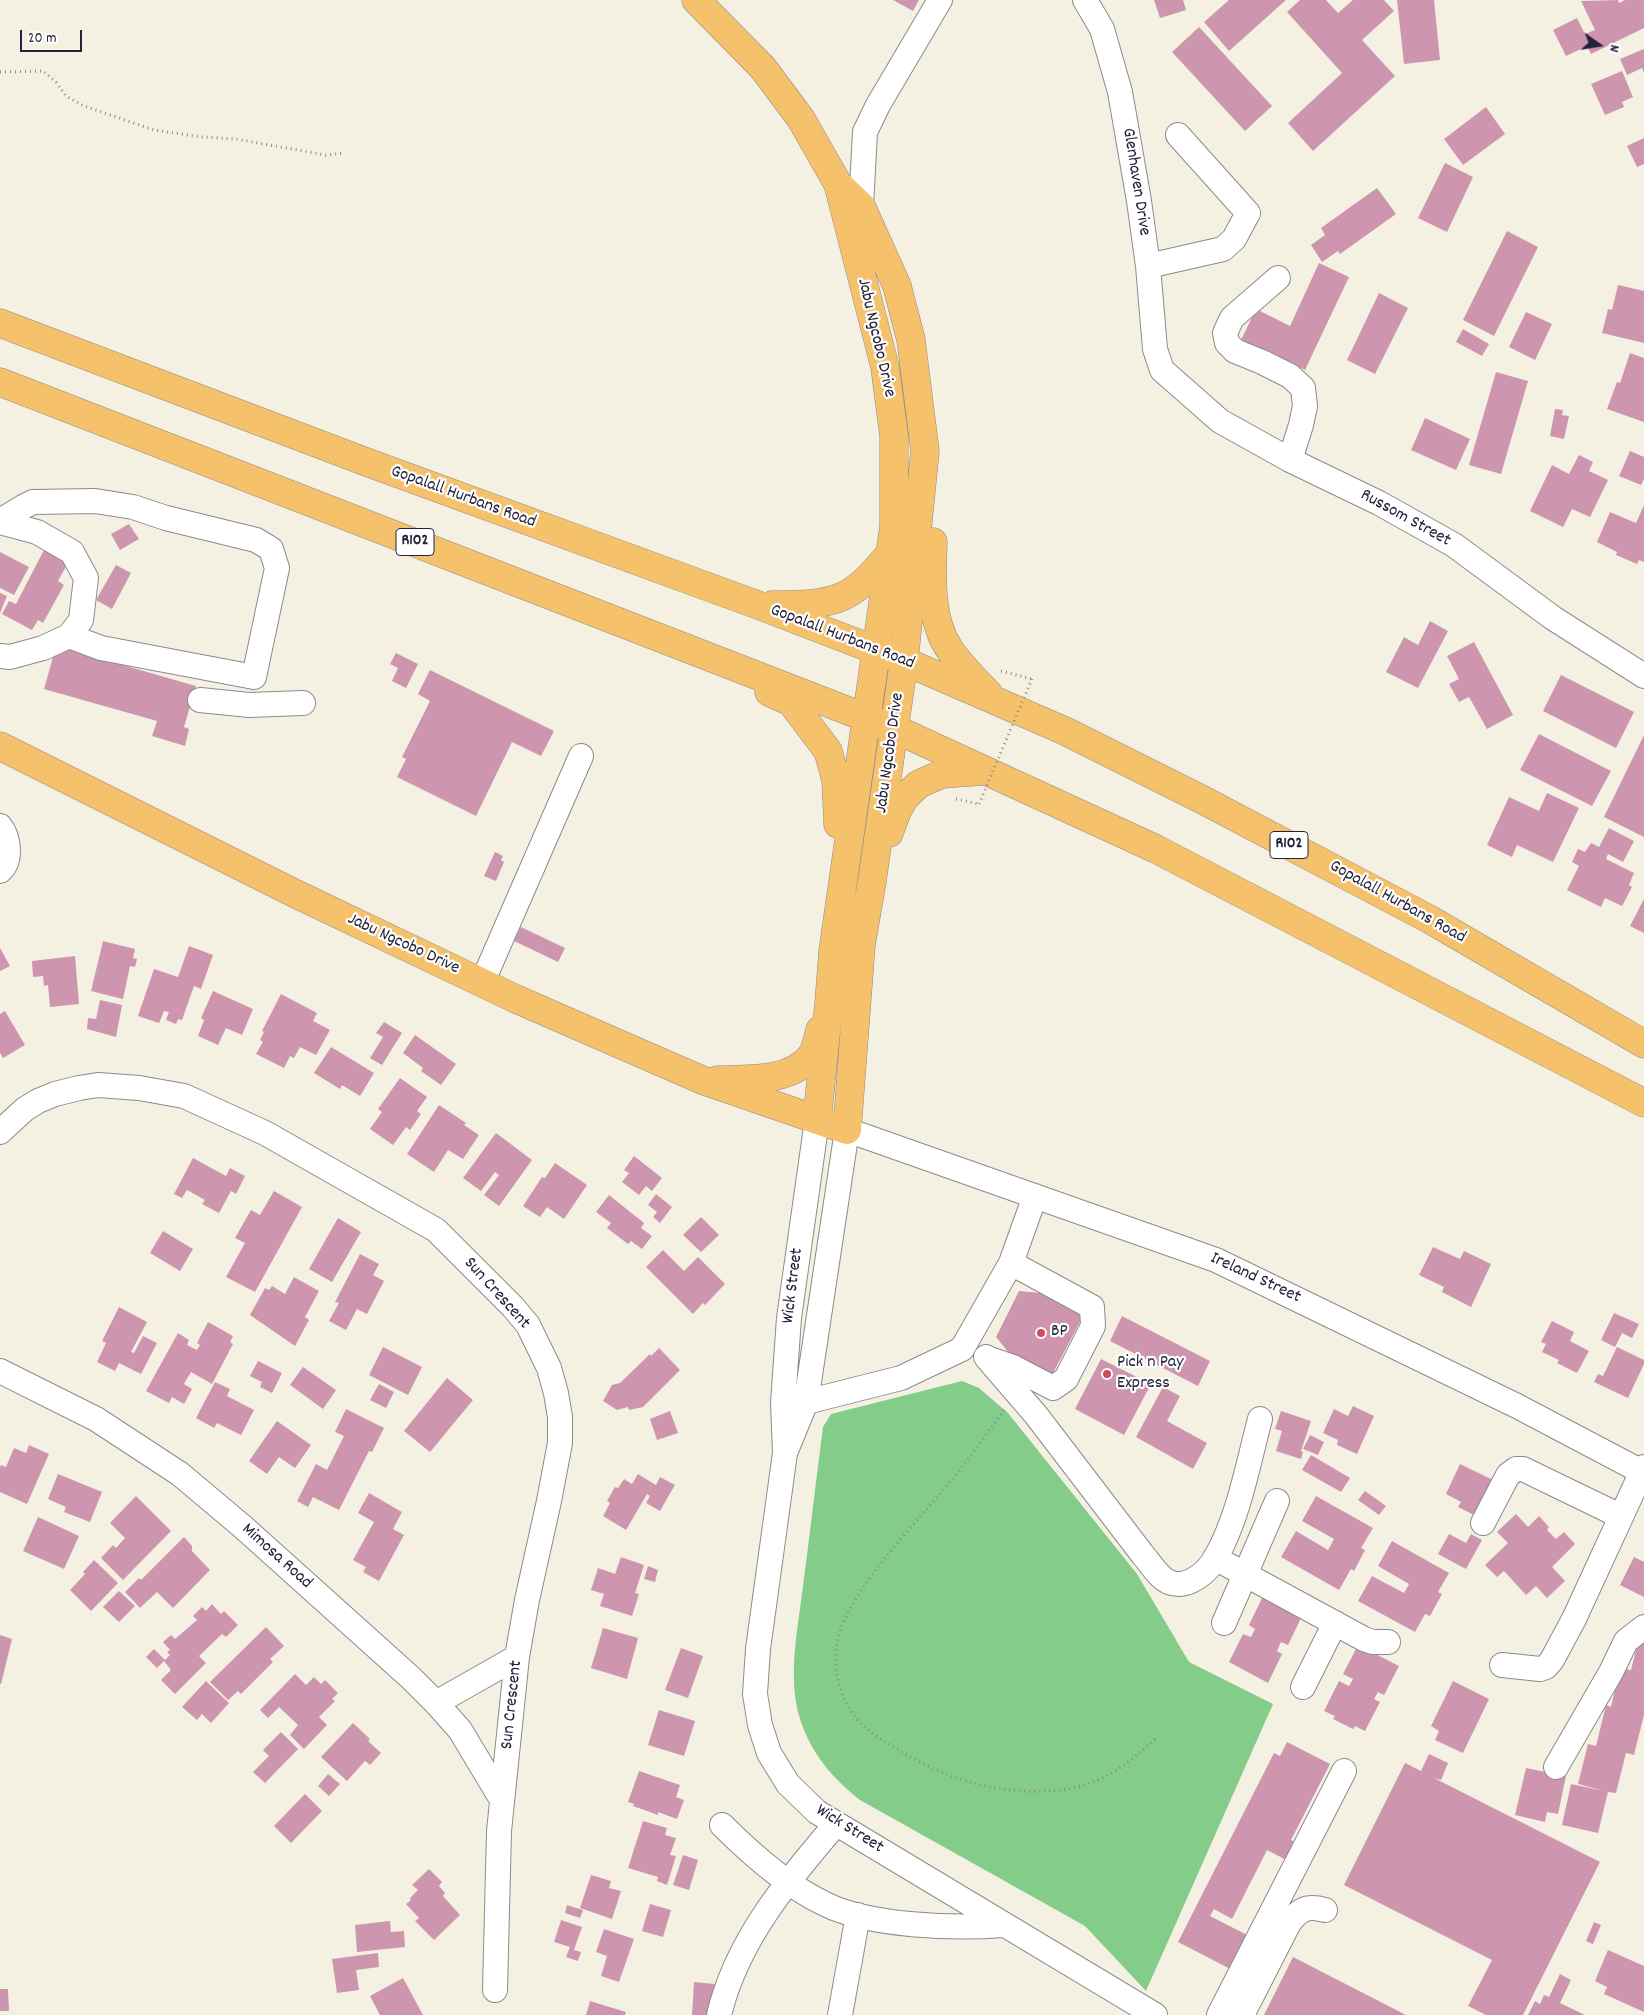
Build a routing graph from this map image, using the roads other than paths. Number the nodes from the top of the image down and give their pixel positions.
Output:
1 (696, 0) edge
2 (940, 0) edge
3 (1085, 0) edge
4 (1178, 135) dead end
5 (838, 184) junction
6 (861, 206) junction
7 (1148, 266) junction
8 (1278, 278) dead end
9 (0, 323) edge
10 (1162, 370) joint
11 (0, 382) edge
12 (925, 451) junction
13 (1290, 460) junction
14 (0, 522) edge
15 (891, 552) junction
16 (758, 605) junction
17 (69, 636) junction
18 (662, 640) junction
19 (874, 651) junction
20 (0, 656) edge
21 (904, 662) junction
22 (254, 676) junction
23 (1644, 676) edge
24 (200, 700) dead end
25 (303, 703) dead end
26 (1000, 704) junction
27 (249, 705) junction
28 (865, 718) junction
29 (894, 729) junction
30 (0, 746) edge
31 (581, 756) dead end
32 (987, 771) junction
33 (0, 826) edge
34 (0, 871) edge
35 (872, 881) junction
36 (840, 898) junction
37 (482, 983) junction
38 (829, 1003) junction
39 (1644, 1044) edge
40 (702, 1080) junction
41 (1644, 1103) edge
42 (817, 1120) junction
43 (846, 1130) junction
44 (0, 1132) edge
45 (1035, 1196) junction
46 (1011, 1263) junction
47 (962, 1349) junction
48 (986, 1357) junction
49 (0, 1371) edge
50 (794, 1403) junction
51 (1260, 1419) dead end
52 (1643, 1471) edge
53 (1277, 1501) dead end
54 (1620, 1516) junction
55 (1483, 1523) dead end
56 (1215, 1558) junction
57 (1245, 1574) junction
58 (1224, 1623) dead end
59 (1335, 1623) junction
60 (1644, 1627) edge
61 (1388, 1642) dead end
62 (517, 1657) junction
63 (1502, 1665) dead end
64 (1303, 1688) dead end
65 (436, 1703) junction
66 (1556, 1766) dead end
67 (1344, 1771) dead end
68 (502, 1800) junction
69 (836, 1824) junction
70 (722, 1826) dead end
71 (788, 1881) junction
72 (1325, 1910) dead end
73 (858, 1916) junction
74 (1003, 1924) junction
75 (495, 1990) dead end
76 (719, 2015) edge
77 (840, 2015) edge
78 (1155, 2015) edge
79 (1219, 2015) edge
80 (1242, 2015) edge

1 - 5 main road, Jabu Ngcobo Drive
2 - 6 street
3 - 7 street, Glenhaven Drive
4 - 7 street
5 - 6 main road, Jabu Ngcobo Drive
5 - 15 main road, Jabu Ngcobo Drive
6 - 12 main road, Jabu Ngcobo Drive
7 - 10 street, Glenhaven Drive
8 - 13 street
9 - 16 main road, Gopalall Hurbans Road / R102
10 - 13 street, Russom Street
11 - 18 main road, R102
12 - 21 main road, Jabu Ngcobo Drive
12 - 26 main road
13 - 23 street, Russom Street
14 - 17 street
14 - 22 street
15 - 16 main road
15 - 19 main road, Jabu Ngcobo Drive
16 - 19 main road, Gopalall Hurbans Road / R102
17 - 20 street
17 - 22 street
18 - 28 main road, R102
18 - 36 main road
19 - 21 main road, Gopalall Hurbans Road / R102
19 - 28 main road, Jabu Ngcobo Drive
21 - 26 main road, Gopalall Hurbans Road / R102
21 - 29 main road, Jabu Ngcobo Drive
22 - 27 street
24 - 27 street
25 - 27 street
26 - 39 main road, Gopalall Hurbans Road / R102
28 - 29 main road, R102
28 - 36 main road, Jabu Ngcobo Drive
29 - 32 main road, R102
29 - 35 main road, Jabu Ngcobo Drive
30 - 37 main road, Jabu Ngcobo Drive
31 - 37 street
32 - 35 main road
32 - 41 main road, R102
33 - 34 street
35 - 43 main road, Jabu Ngcobo Drive
36 - 38 main road, Jabu Ngcobo Drive
37 - 40 main road, Jabu Ngcobo Drive
38 - 40 main road
38 - 42 main road, Jabu Ngcobo Drive
40 - 42 main road, Jabu Ngcobo Drive
42 - 43 main road, Jabu Ngcobo Drive
42 - 50 street, Wick Street
43 - 45 street, Ireland Street
43 - 50 street, Wick Street
44 - 62 street, Sun Crescent
45 - 46 street
45 - 52 street, Ireland Street
46 - 47 street
46 - 48 street
47 - 48 street
47 - 50 street
48 - 56 street
49 - 65 street, Mimosa Road
50 - 69 street, Wick Street
51 - 56 street
52 - 54 street
53 - 57 street
54 - 55 street
54 - 63 street
56 - 57 street
57 - 58 street
57 - 59 street
59 - 61 street
59 - 64 street
60 - 66 street
62 - 65 street
62 - 68 street, Sun Crescent
65 - 68 street, Mimosa Road
67 - 79 street
68 - 75 street, Sun Crescent
69 - 71 street
69 - 74 street, Wick Street
70 - 71 street
71 - 73 street
71 - 76 street
72 - 80 street
73 - 74 street
73 - 77 street
74 - 78 street, Wick Street

